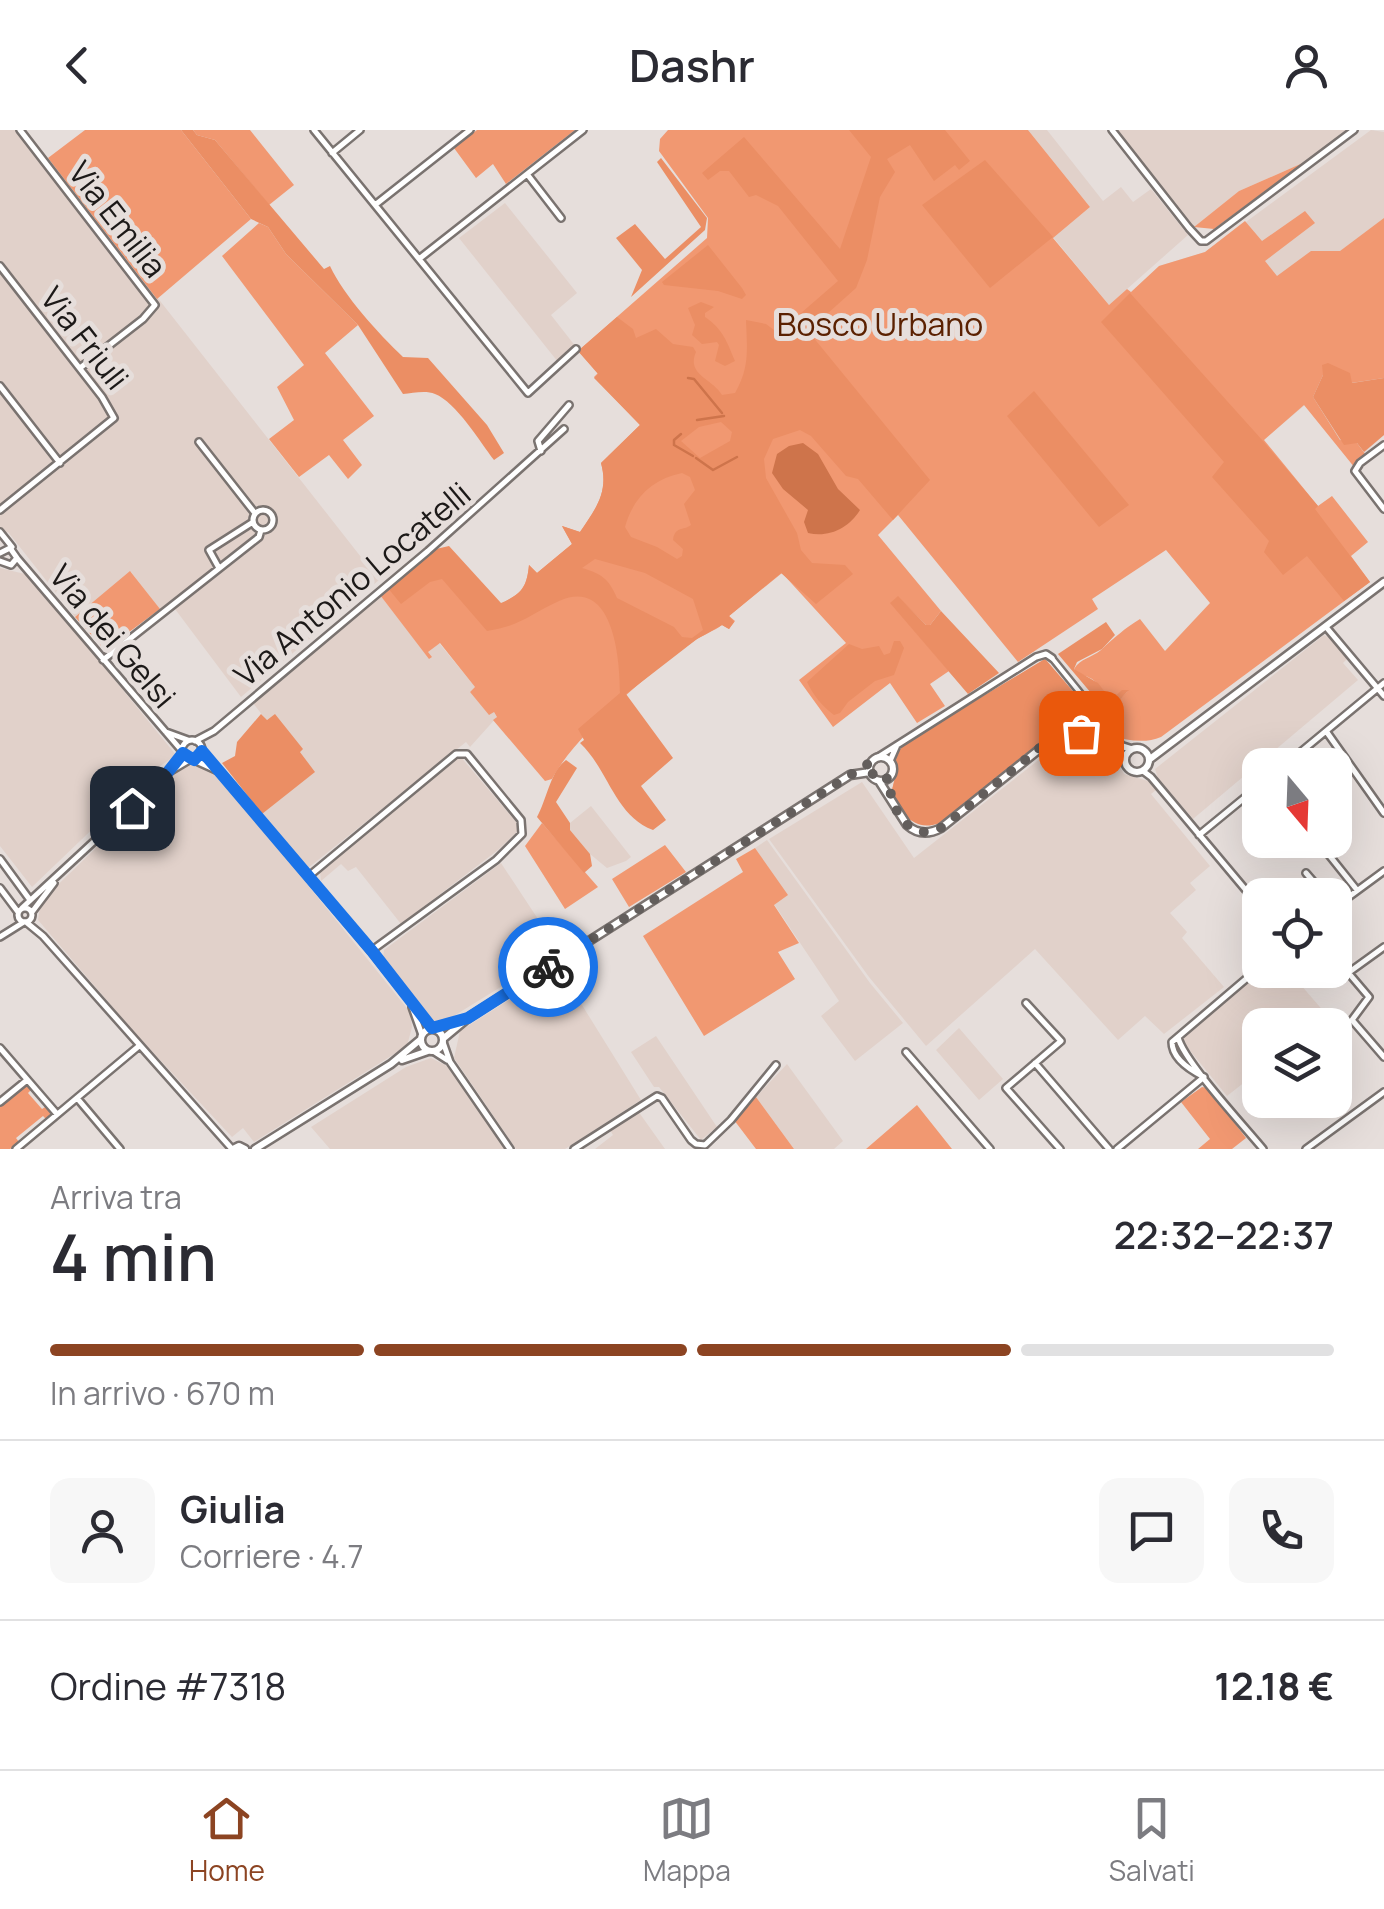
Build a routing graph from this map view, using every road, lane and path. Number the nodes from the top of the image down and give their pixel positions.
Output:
1 (20, 130) edge
2 (314, 130) edge
3 (360, 130) edge
4 (470, 130) edge
5 (582, 130) edge
6 (1112, 130) edge
7 (1354, 130) edge
8 (332, 152) junction
9 (526, 174) junction
10 (375, 206) junction
11 (561, 218) dead end
12 (419, 259) junction
13 (0, 266) edge
14 (576, 349) dead end
15 (80, 368) junction
16 (0, 386) edge
17 (569, 405) dead end
18 (564, 429) dead end
19 (199, 442) dead end
20 (1384, 445) edge
21 (541, 450) junction
22 (60, 463) junction
23 (0, 510) edge
24 (1384, 510) edge
25 (254, 512) junction
26 (254, 522) junction
27 (261, 530) junction
28 (0, 534) edge
29 (13, 550) junction
30 (16, 558) junction
31 (3, 560) edge
32 (219, 568) junction
33 (29, 571) junction
34 (1384, 582) edge
35 (1326, 626) junction
36 (1052, 658) joint
37 (102, 660) junction
38 (1381, 686) edge
39 (1384, 696) edge
40 (163, 730) junction
41 (214, 731) junction
42 (1326, 731) junction
43 (192, 741) junction
44 (1120, 742) dead end
45 (897, 744) junction
46 (1109, 744) junction
47 (1166, 744) junction
48 (1140, 748) junction
49 (1306, 748) edge
50 (202, 750) junction
51 (1131, 750) junction
52 (182, 752) junction
53 (1124, 758) junction
54 (1150, 759) junction
55 (191, 760) junction
56 (873, 761) junction
57 (890, 761) junction
58 (1143, 771) junction
59 (168, 772) junction
60 (220, 772) junction
61 (870, 772) junction
62 (853, 774) junction
63 (889, 778) junction
64 (878, 781) junction
65 (890, 798) junction
66 (1242, 800) edge
67 (1384, 812) edge
68 (1199, 835) junction
69 (1331, 858) edge
70 (0, 859) edge
71 (65, 870) junction
72 (1384, 871) edge
73 (1306, 873) dead end
74 (309, 876) junction
75 (1310, 878) edge
76 (1242, 886) edge
77 (0, 888) edge
78 (1357, 890) junction
79 (39, 892) junction
80 (25, 893) junction
81 (1352, 894) edge
82 (30, 900) junction
83 (20, 911) junction
84 (29, 918) junction
85 (2, 935) edge
86 (1384, 947) edge
87 (372, 951) junction
88 (1352, 970) edge
89 (1352, 978) edge
90 (1242, 982) edge
91 (1026, 1002) dead end
92 (412, 1004) junction
93 (468, 1018) junction
94 (435, 1029) junction
95 (422, 1037) junction
96 (444, 1040) junction
97 (138, 1046) junction
98 (0, 1048) edge
99 (430, 1051) junction
100 (906, 1052) dead end
101 (1384, 1056) edge
102 (450, 1062) junction
103 (1035, 1063) junction
104 (391, 1064) junction
105 (776, 1065) dead end
106 (1204, 1077) junction
107 (27, 1080) junction
108 (1384, 1092) edge
109 (77, 1098) junction
110 (0, 1102) edge
111 (58, 1114) junction
112 (16, 1149) edge
113 (120, 1149) edge
114 (232, 1149) edge
115 (245, 1149) edge
116 (254, 1149) edge
117 (510, 1149) edge
118 (574, 1149) edge
119 (990, 1149) edge
120 (1060, 1149) edge
121 (1109, 1149) edge
122 (1117, 1149) edge
123 (1262, 1149) edge
124 (1306, 1149) edge

1 - 15 street, Via Emilia
2 - 8 street
3 - 8 street
4 - 10 street
5 - 9 street
6 - 7 street
8 - 10 street
9 - 11 street
9 - 12 street
10 - 12 street
12 - 14 street
13 - 15 street, Via Friuli
15 - 22 street, Via Friuli
16 - 22 street
17 - 21 street
18 - 21 street
19 - 25 street
20 - 24 street
21 - 41 street, Via Antonio Locatelli
22 - 23 street, Via Friuli
25 - 26 street
25 - 27 street
26 - 27 street
26 - 32 street
27 - 32 street
28 - 29 street
28 - 31 street
29 - 30 street
29 - 31 street
30 - 31 street
30 - 33 street, Via dei Gelsi
31 - 33 street
32 - 37 street
33 - 37 street, Via dei Gelsi
34 - 35 street
35 - 38 street
35 - 47 street
36 - 44 street
36 - 45 street
37 - 40 street, Via dei Gelsi
38 - 39 street
38 - 42 street
40 - 43 street
40 - 52 street, Via dei Gelsi
41 - 43 street, Via Antonio Locatelli
41 - 50 street, Via Antonio Locatelli
42 - 49 street
42 - 67 street
43 - 50 street
43 - 52 street
45 - 56 street
45 - 57 street
46 - 51 street
46 - 53 street
46 - 65 street
47 - 48 street
47 - 54 street
48 - 51 street
48 - 54 street
50 - 55 street, Via Antonio Locatelli
50 - 60 street
51 - 53 street
52 - 55 street, Via dei Gelsi
52 - 59 street
53 - 58 street
54 - 58 street
55 - 59 street, Via Antonio Locatelli
55 - 60 street
56 - 57 street
56 - 61 street
56 - 62 street
57 - 63 street
58 - 68 street
59 - 71 street
60 - 74 street
61 - 62 street
61 - 64 street
62 - 93 street
63 - 64 street
63 - 65 street
64 - 65 street
66 - 68 street
68 - 76 street
69 - 78 street
70 - 80 street
71 - 79 street
71 - 84 street
72 - 78 street
73 - 75 street
74 - 87 street
74 - 87 street
77 - 83 street
78 - 81 street
79 - 80 street
79 - 82 street
80 - 82 street
82 - 83 street
83 - 84 street
83 - 84 street
83 - 85 street
84 - 85 street
84 - 97 street
86 - 88 street
87 - 92 street
89 - 101 street
90 - 106 street
91 - 103 street
92 - 94 street
92 - 95 street
93 - 94 street
93 - 96 street
94 - 95 street
94 - 96 street
95 - 99 street
95 - 104 street
96 - 99 street
96 - 102 street
97 - 109 street
97 - 114 street
98 - 107 street
99 - 102 street
99 - 104 street
100 - 119 street
102 - 117 street
103 - 120 street
103 - 121 street
104 - 116 street
105 - 118 street
106 - 122 street
106 - 123 street
107 - 110 street
107 - 111 street
108 - 124 street
109 - 111 street
109 - 113 street
111 - 112 street
114 - 115 street

